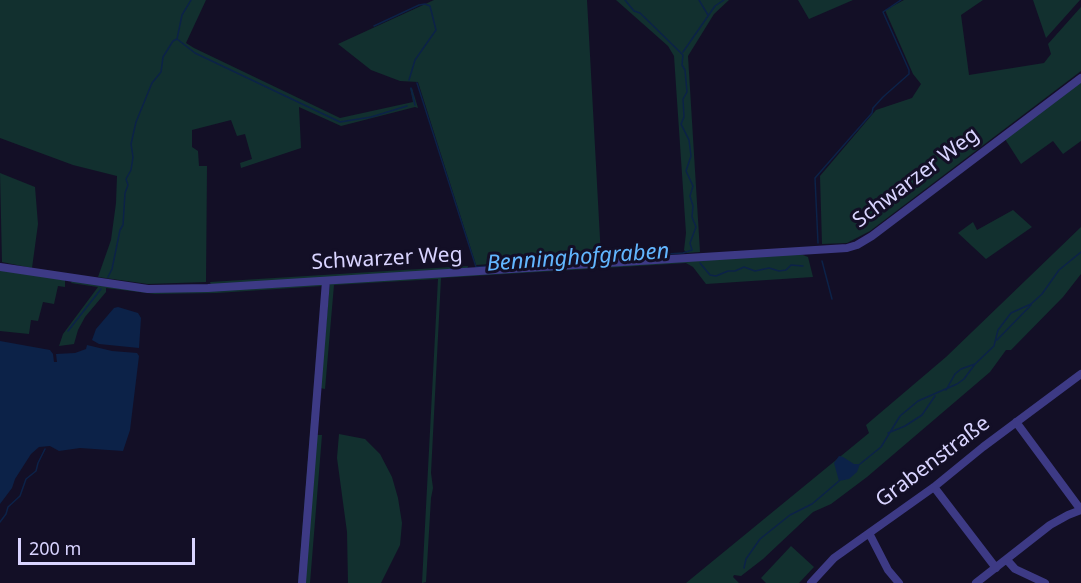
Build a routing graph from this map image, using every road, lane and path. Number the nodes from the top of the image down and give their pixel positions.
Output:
1 (1081, 78) edge
2 (0, 267) edge
3 (326, 281) junction
4 (1081, 374) edge
5 (1016, 422) junction
6 (934, 487) junction
7 (1081, 510) edge
8 (869, 533) junction
9 (1007, 560) junction
10 (996, 568) junction
11 (987, 580) edge
12 (302, 583) edge
13 (812, 583) edge
14 (899, 583) edge
15 (976, 583) edge
16 (1045, 583) edge

1 - 3 street, Schwarzer Weg
2 - 3 street, Schwarzer Weg
3 - 12 street
4 - 5 street, Grabenstraße
5 - 6 street, Grabenstraße
5 - 7 street
6 - 8 street, Grabenstraße
6 - 10 street
7 - 9 street
8 - 13 street, Grabenstraße
8 - 14 street
9 - 10 street
9 - 16 street
10 - 11 street
11 - 15 street

